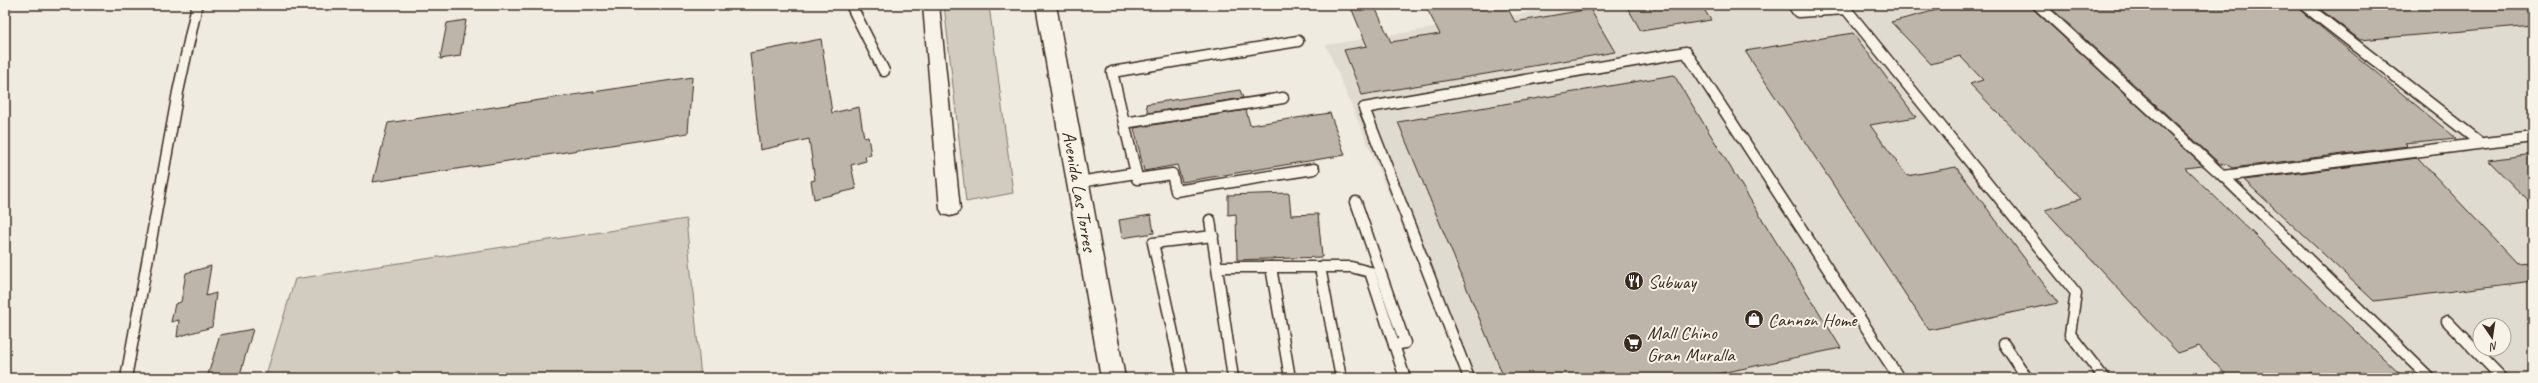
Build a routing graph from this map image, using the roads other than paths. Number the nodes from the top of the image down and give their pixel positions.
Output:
1 (198, 5) edge
2 (851, 5) edge
3 (931, 5) edge
4 (1046, 5) edge
5 (1793, 5) edge
6 (2038, 5) edge
7 (2304, 5) edge
8 (1298, 41) dead end
9 (884, 71) dead end
10 (1283, 98) dead end
11 (1124, 123) junction
12 (2533, 137) edge
13 (2481, 143) junction
14 (1314, 169) dead end
15 (1136, 173) junction
16 (2223, 176) junction
17 (1079, 182) junction
18 (1356, 202) dead end
19 (950, 209) dead end
20 (1210, 220) dead end
21 (1213, 236) junction
22 (1217, 267) junction
23 (1271, 267) junction
24 (1320, 267) junction
25 (2447, 321) dead end
26 (2004, 344) dead end
27 (1394, 345) junction
28 (126, 378) edge
29 (1113, 378) edge
30 (1183, 378) edge
31 (1234, 378) edge
32 (1290, 378) edge
33 (1341, 378) edge
34 (1405, 378) edge
35 (1470, 378) edge
36 (1899, 378) edge
37 (2027, 378) edge
38 (2104, 378) edge
39 (2430, 378) edge
40 (2502, 378) edge

1 - 28 lane
2 - 9 lane
3 - 19 street
4 - 17 street, Avenida Las Torres
5 - 38 lane
6 - 16 lane
7 - 13 lane
8 - 11 lane
10 - 11 lane
11 - 15 lane
12 - 13 lane
13 - 16 lane
14 - 15 lane
15 - 17 lane
16 - 39 lane
17 - 29 street, Avenida Las Torres
18 - 27 lane
20 - 21 lane
21 - 22 lane
21 - 30 lane
22 - 23 lane
22 - 31 lane
23 - 24 lane
23 - 32 lane
24 - 27 lane
24 - 33 lane
25 - 40 lane
26 - 37 lane
27 - 34 lane
35 - 36 lane

